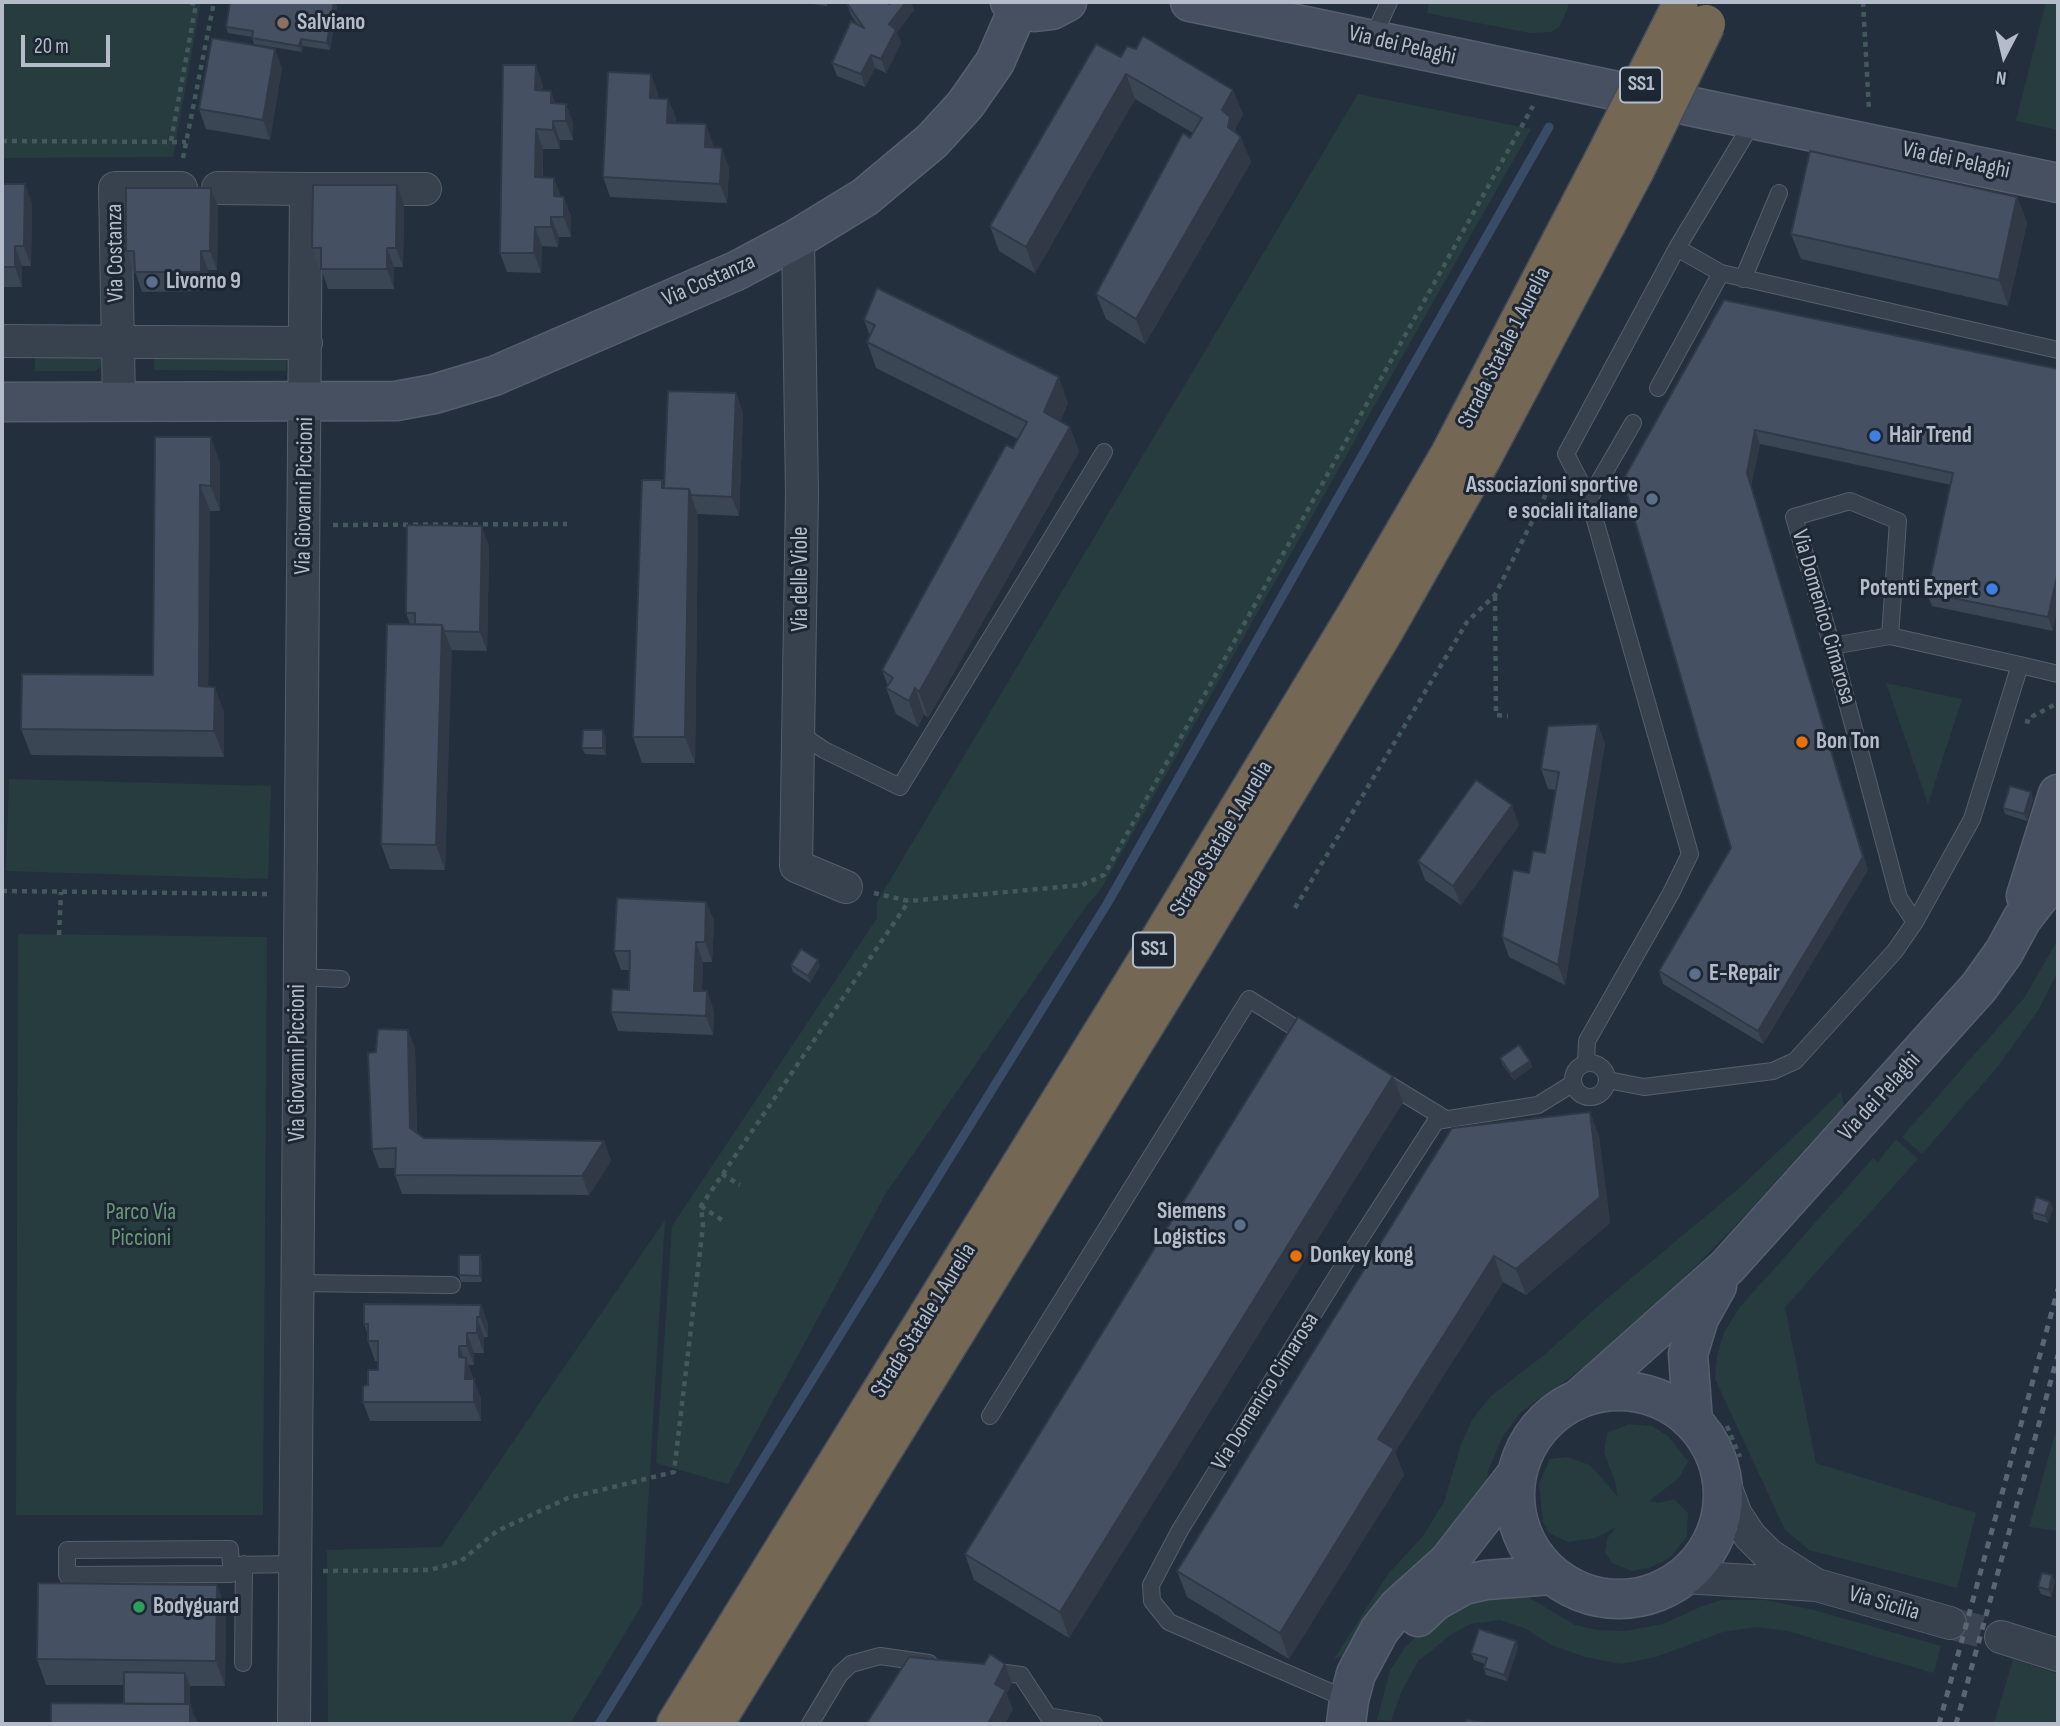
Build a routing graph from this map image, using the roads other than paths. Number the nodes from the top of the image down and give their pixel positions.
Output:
1 (1067, 2) edge
2 (1191, 2) edge
3 (1389, 2) edge
4 (1014, 5) edge
5 (1696, 9) edge
6 (1372, 39) junction
7 (1613, 90) dead end
8 (1689, 106) dead end
9 (1754, 120) junction
10 (1619, 164) junction
11 (2058, 183) edge
12 (181, 188) edge
13 (218, 188) dead end
14 (306, 189) junction
15 (425, 189) dead end
16 (1779, 193) dead end
17 (798, 238) junction
18 (1677, 248) junction
19 (1721, 273) junction
20 (1743, 279) junction
21 (2, 341) edge
22 (118, 342) junction
23 (306, 343) junction
24 (2058, 350) edge
25 (1658, 388) dead end
26 (119, 401) junction
27 (2, 402) edge
28 (306, 402) junction
29 (1633, 423) dead end
30 (1104, 452) dead end
31 (1589, 499) junction
32 (1890, 636) junction
33 (1832, 646) junction
34 (2020, 665) junction
35 (2057, 670) edge
36 (799, 733) junction
37 (2058, 794) edge
38 (2058, 869) edge
39 (846, 887) road end
40 (2022, 919) junction
41 (1915, 922) junction
42 (299, 977) junction
43 (341, 979) dead end
44 (1320, 1043) edge
45 (1586, 1062) junction
46 (1368, 1072) edge
47 (1608, 1080) junction
48 (1572, 1084) junction
49 (1444, 1118) junction
50 (1727, 1267) junction
51 (297, 1283) junction
52 (452, 1285) dead end
53 (1581, 1397) junction
54 (990, 1416) dead end
55 (1708, 1419) junction
56 (1734, 1474) junction
57 (1516, 1475) junction
58 (237, 1565) junction
59 (295, 1567) junction
60 (1552, 1574) junction
61 (1683, 1577) junction
62 (1817, 1586) junction
63 (1950, 1623) tunnel mouth
64 (2001, 1637) tunnel mouth
65 (2058, 1655) edge
66 (243, 1663) dead end
67 (944, 1665) edge
68 (970, 1668) edge
69 (1354, 1716) edge
70 (1046, 1720) edge
71 (294, 1724) edge
72 (676, 1724) edge
73 (714, 1724) edge
74 (810, 1724) edge
75 (1094, 1724) edge

1 - 4 street
2 - 6 street, Via dei Pelaghi
3 - 6 lane
4 - 17 street, Via Costanza
5 - 10 highway, Strada Statale 1 Aurelia / SS1, bridge
6 - 7 street, Via dei Pelaghi
8 - 9 street, Via dei Pelaghi
9 - 11 street, Via dei Pelaghi
9 - 18 lane
10 - 72 highway, Strada Statale 1 Aurelia / SS1
10 - 73 highway, Strada Statale 1 Aurelia / SS1
12 - 22 street, Via Costanza
13 - 14 street
14 - 15 street
14 - 23 street
16 - 20 lane
17 - 28 street, Via Costanza
17 - 36 street, Via delle Viole
18 - 19 lane
18 - 31 lane
19 - 20 lane
19 - 25 lane
20 - 24 lane
21 - 22 street
22 - 23 street
22 - 26 street, Via Costanza
23 - 28 street
26 - 27 street, Via Costanza
26 - 28 street, Via Costanza
28 - 42 street, Via Giovanni Piccioni
29 - 31 lane
30 - 36 lane
31 - 45 lane
32 - 33 lane
32 - 33 lane, Via Domenico Cimarosa
32 - 34 lane
33 - 41 lane, Via Domenico Cimarosa
34 - 35 lane
34 - 41 lane
36 - 39 street, Via delle Viole
37 - 40 street, Via dei Pelaghi
38 - 40 street, Via dei Pelaghi
40 - 50 street, Via dei Pelaghi
41 - 47 lane
42 - 43 lane
42 - 51 street, Via Giovanni Piccioni
44 - 54 lane
45 - 47 lane
45 - 48 lane
46 - 49 lane
47 - 48 lane
48 - 49 lane
49 - 69 lane, Via Domenico Cimarosa
50 - 53 street, Via dei Pelaghi
50 - 55 street, Via dei Pelaghi
51 - 52 lane
51 - 59 street, Via Giovanni Piccioni
53 - 55 street
53 - 57 street
55 - 56 street
56 - 61 street
56 - 62 street, Via Sicilia
57 - 60 street
57 - 69 street
58 - 58 lane
58 - 59 lane
58 - 66 lane
59 - 71 street, Via Giovanni Piccioni
60 - 61 street
60 - 69 street
61 - 62 street, Via Sicilia
62 - 63 street, Via Sicilia
64 - 65 street
67 - 74 lane
68 - 70 lane
70 - 75 lane

